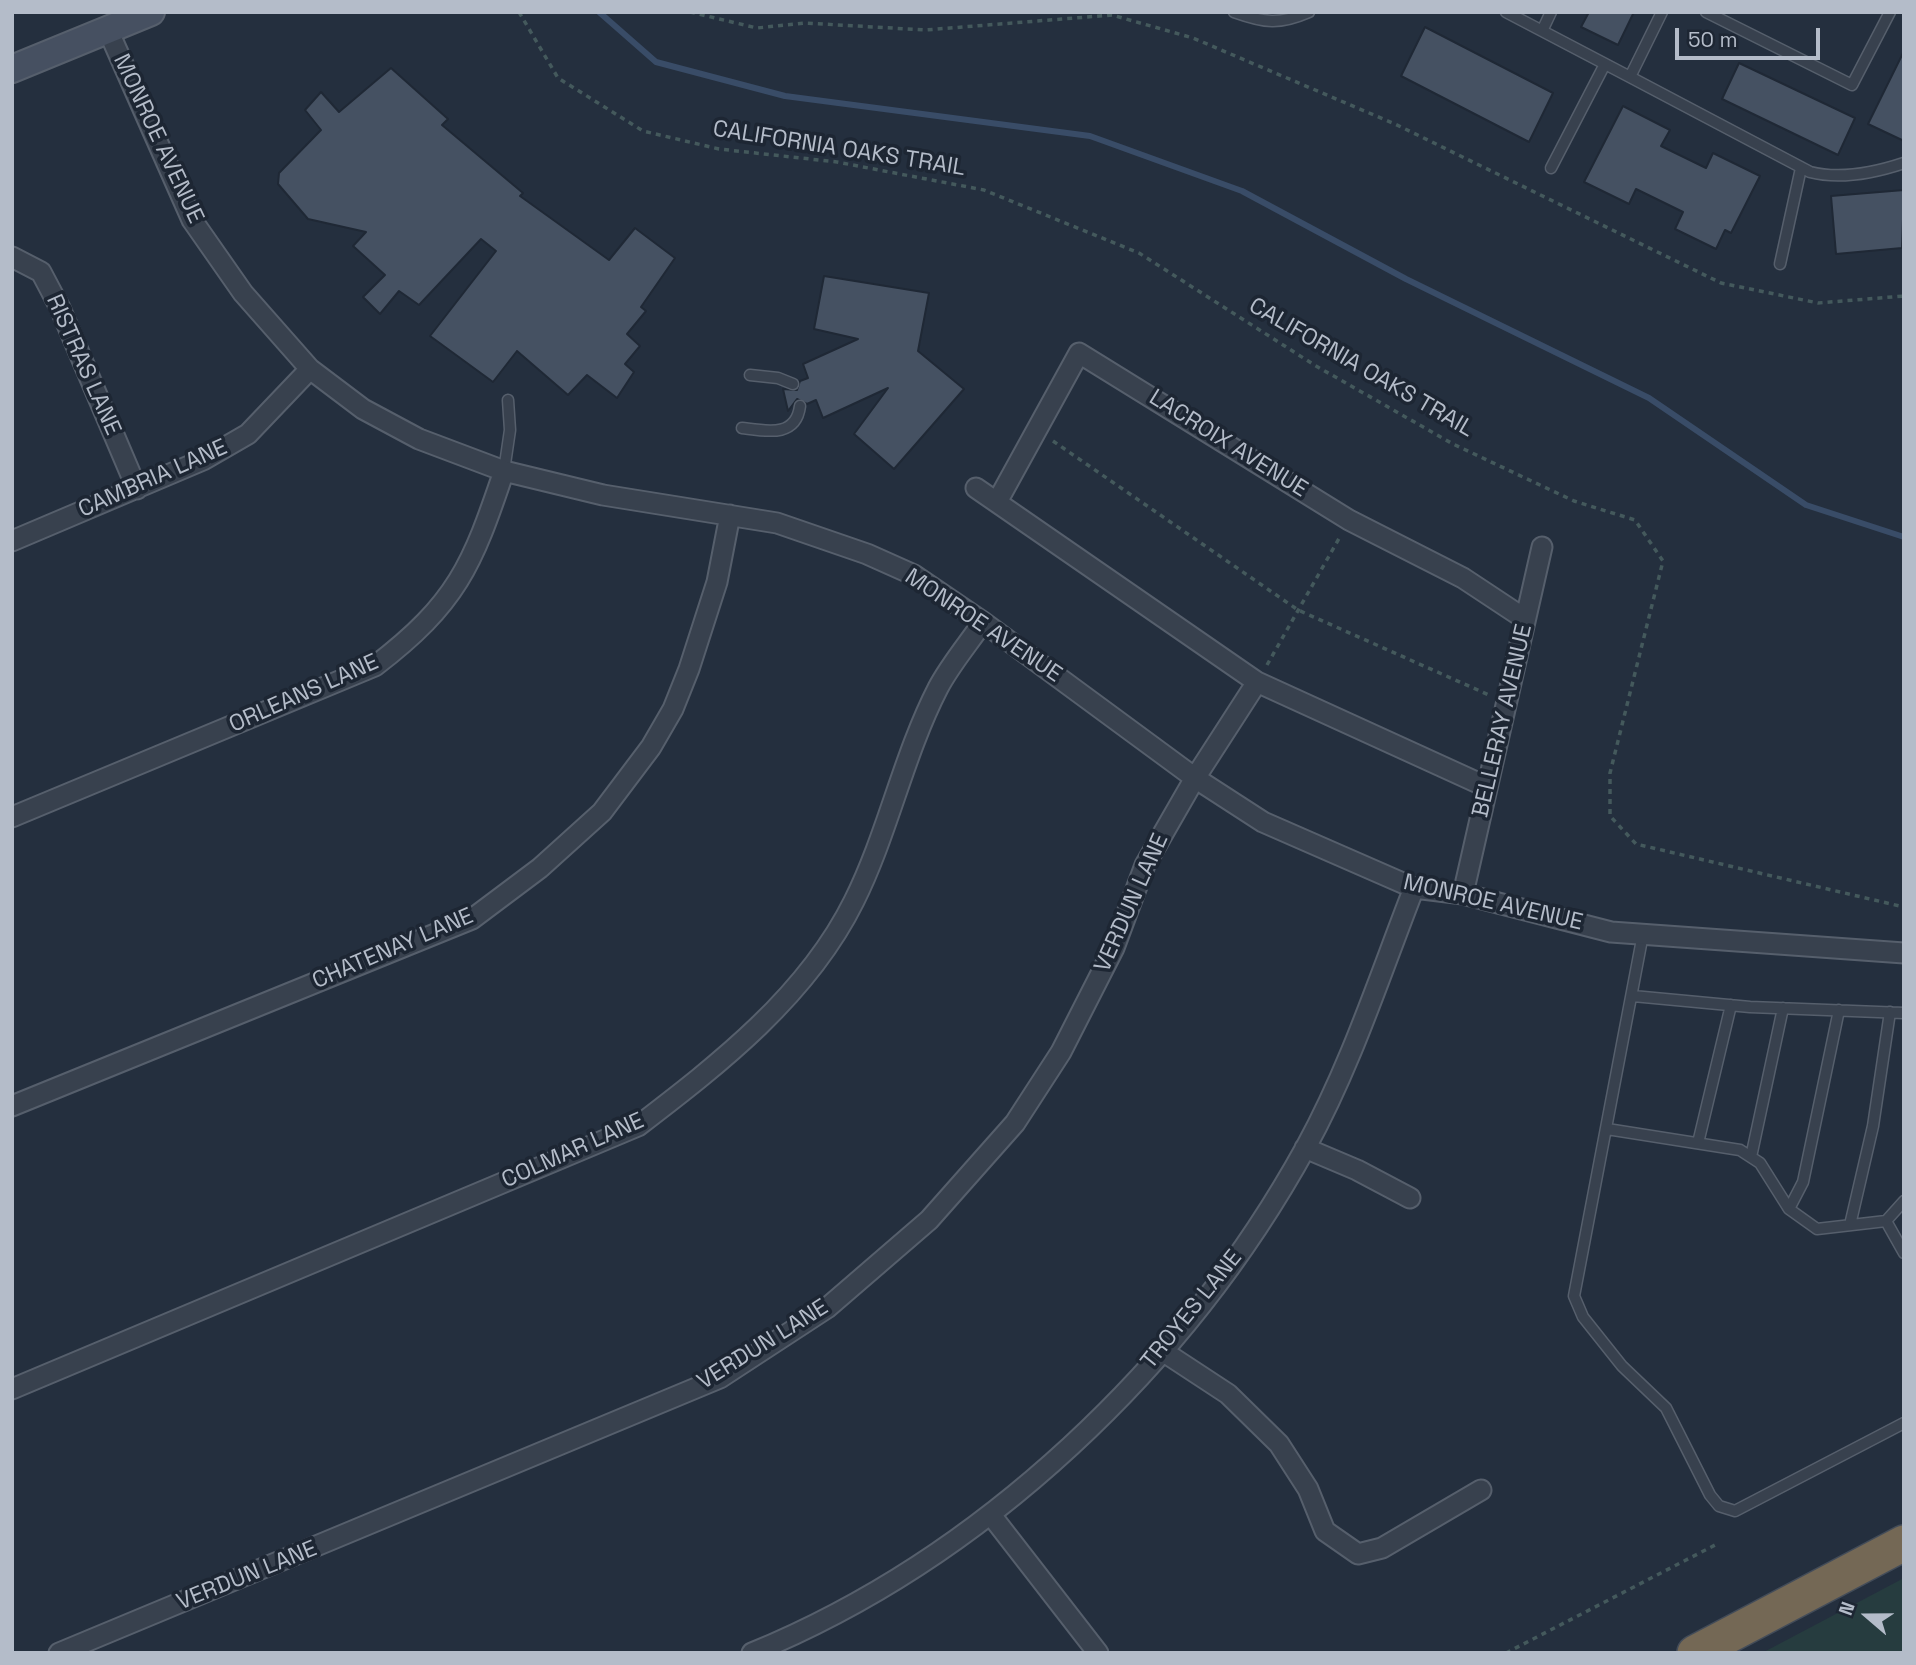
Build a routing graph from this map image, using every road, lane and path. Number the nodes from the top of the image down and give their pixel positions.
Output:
1 (151, 12) edge
2 (519, 12) edge
3 (691, 12) edge
4 (1234, 12) edge
5 (1309, 12) edge
6 (1507, 12) edge
7 (1551, 12) edge
8 (1662, 12) edge
9 (1706, 12) edge
10 (1890, 12) edge
11 (108, 30) junction
12 (1542, 31) junction
13 (1605, 64) junction
14 (12, 69) edge
15 (1630, 77) junction
16 (1904, 163) edge
17 (1551, 167) dead end
18 (1801, 168) junction
19 (12, 257) edge
20 (1780, 264) dead end
21 (1904, 296) edge
22 (310, 369) junction
23 (750, 375) dead end
24 (793, 384) dead end
25 (508, 400) dead end
26 (800, 406) dead end
27 (742, 428) dead end
28 (1037, 430) junction
29 (504, 471) junction
30 (976, 488) dead end
31 (137, 489) junction
32 (997, 502) junction
33 (730, 515) junction
34 (1349, 520) junction
35 (12, 541) edge
36 (1542, 547) dead end
37 (1298, 610) junction
38 (1525, 619) junction
39 (983, 622) junction
40 (1257, 682) junction
41 (1507, 702) junction
42 (1195, 778) junction
43 (1487, 787) junction
44 (12, 817) edge
45 (1414, 888) junction
46 (1463, 894) junction
47 (1904, 907) edge
48 (1643, 934) junction
49 (1904, 953) edge
50 (1633, 996) junction
51 (1731, 1005) junction
52 (1783, 1008) junction
53 (1839, 1010) junction
54 (1890, 1012) junction
55 (1904, 1013) edge
56 (12, 1106) edge
57 (1607, 1129) junction
58 (1698, 1143) junction
59 (1305, 1148) junction
60 (1751, 1157) junction
61 (1410, 1198) dead end
62 (1904, 1201) edge
63 (1789, 1209) junction
64 (1886, 1221) junction
65 (1850, 1225) junction
66 (1904, 1253) edge
67 (1164, 1352) junction
68 (12, 1389) edge
69 (1904, 1423) edge
70 (1481, 1490) dead end
71 (990, 1515) junction
72 (1904, 1543) edge
73 (1717, 1544) dead end
74 (794, 1645) edge
75 (59, 1653) edge
76 (752, 1653) edge
77 (1098, 1653) edge
78 (1506, 1653) edge
79 (1695, 1653) edge

1 - 11 main road
2 - 47 path, CALIFORNIA OAKS TRAIL
3 - 21 path
4 - 5 lane
6 - 12 lane
7 - 12 lane
8 - 15 lane
9 - 10 lane
11 - 14 main road
11 - 22 street, MONROE AVENUE
12 - 13 lane
13 - 15 lane
13 - 17 lane
15 - 18 lane
16 - 18 lane
18 - 20 lane
19 - 31 street, RISTRAS LANE
22 - 29 street, MONROE AVENUE
22 - 31 street, CAMBRIA LANE
23 - 24 lane
25 - 29 lane
26 - 27 lane
28 - 32 street, LACROIX AVENUE
28 - 34 street, LACROIX AVENUE
28 - 37 path
29 - 33 street, MONROE AVENUE
29 - 44 street, ORLEANS LANE
30 - 32 street
31 - 35 street, CAMBRIA LANE
32 - 40 street
33 - 39 street, MONROE AVENUE
33 - 56 street, CHATENAY LANE
34 - 37 path
34 - 38 street, LACROIX AVENUE
36 - 38 street, BELLERAY AVENUE
37 - 40 path
37 - 41 path
38 - 41 street, BELLERAY AVENUE
39 - 42 street, MONROE AVENUE
39 - 68 street, COLMAR LANE
40 - 42 street, VERDUN LANE
40 - 43 street
41 - 43 street, BELLERAY AVENUE
42 - 45 street, MONROE AVENUE
42 - 75 street, VERDUN LANE
43 - 46 street, BELLERAY AVENUE
45 - 46 street, MONROE AVENUE
45 - 59 street, TROYES LANE
46 - 48 street, MONROE AVENUE
48 - 49 street, MONROE AVENUE
48 - 50 lane
50 - 51 lane
50 - 57 lane
51 - 52 lane
51 - 58 lane
52 - 53 lane
52 - 60 lane
53 - 54 lane
53 - 63 lane
54 - 55 lane
54 - 65 lane
57 - 58 lane
57 - 69 lane
58 - 60 lane
59 - 61 street
59 - 67 street, TROYES LANE
60 - 63 lane
62 - 64 lane
63 - 65 lane
64 - 65 lane
64 - 66 lane
67 - 70 street
67 - 71 street, TROYES LANE
71 - 74 street, TROYES LANE
71 - 77 street
72 - 79 highway
73 - 78 path
74 - 76 street, TROYES LANE

